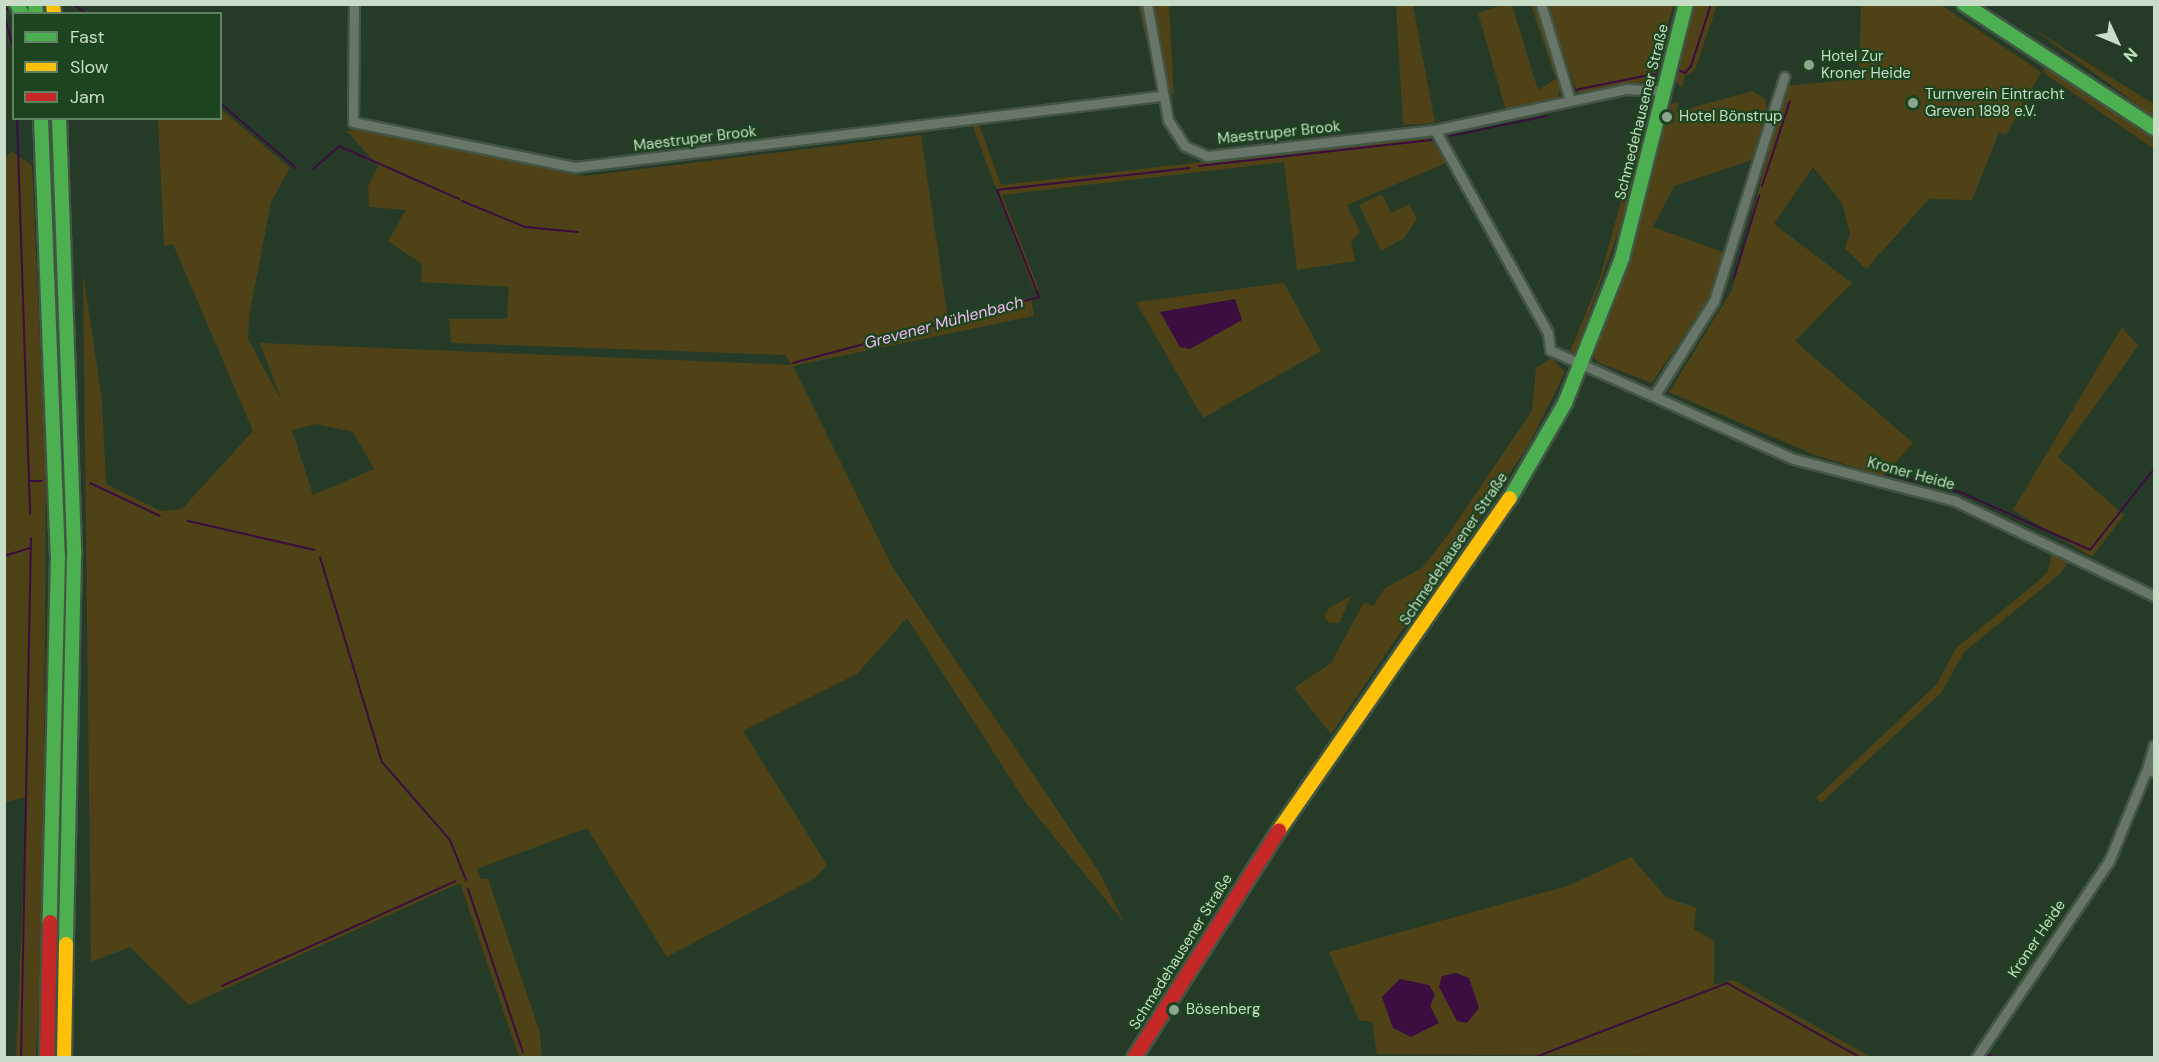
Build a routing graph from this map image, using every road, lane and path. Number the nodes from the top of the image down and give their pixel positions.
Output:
1 (354, 4) edge
2 (1147, 4) edge
3 (1540, 4) edge
4 (1686, 4) edge
5 (1964, 4) edge
6 (1784, 77) dead end
7 (1664, 91) junction
8 (1160, 96) junction
9 (1570, 100) junction
10 (41, 120) edge
11 (59, 120) edge
12 (2154, 129) edge
13 (1435, 130) junction
14 (1584, 362) junction
15 (1656, 393) junction
16 (2154, 596) edge
17 (2154, 745) edge
18 (2151, 770) edge
19 (47, 1058) edge
20 (63, 1058) edge
21 (1134, 1058) edge
22 (1976, 1058) edge

1 - 8 street, Maestruper Brook
2 - 8 street, Maestruper Brook
3 - 9 street
4 - 7 main road, Schmedehausener Straße
5 - 12 main road
6 - 15 street
7 - 9 street, Maestruper Brook
7 - 14 main road, Schmedehausener Straße
8 - 13 street, Maestruper Brook
9 - 13 street, Maestruper Brook
10 - 19 main road
11 - 20 main road
13 - 14 street
14 - 15 street, Kroner Heide
14 - 21 main road, Schmedehausener Straße
15 - 16 street, Kroner Heide
17 - 18 street, Kroner Heide
18 - 22 street, Kroner Heide

